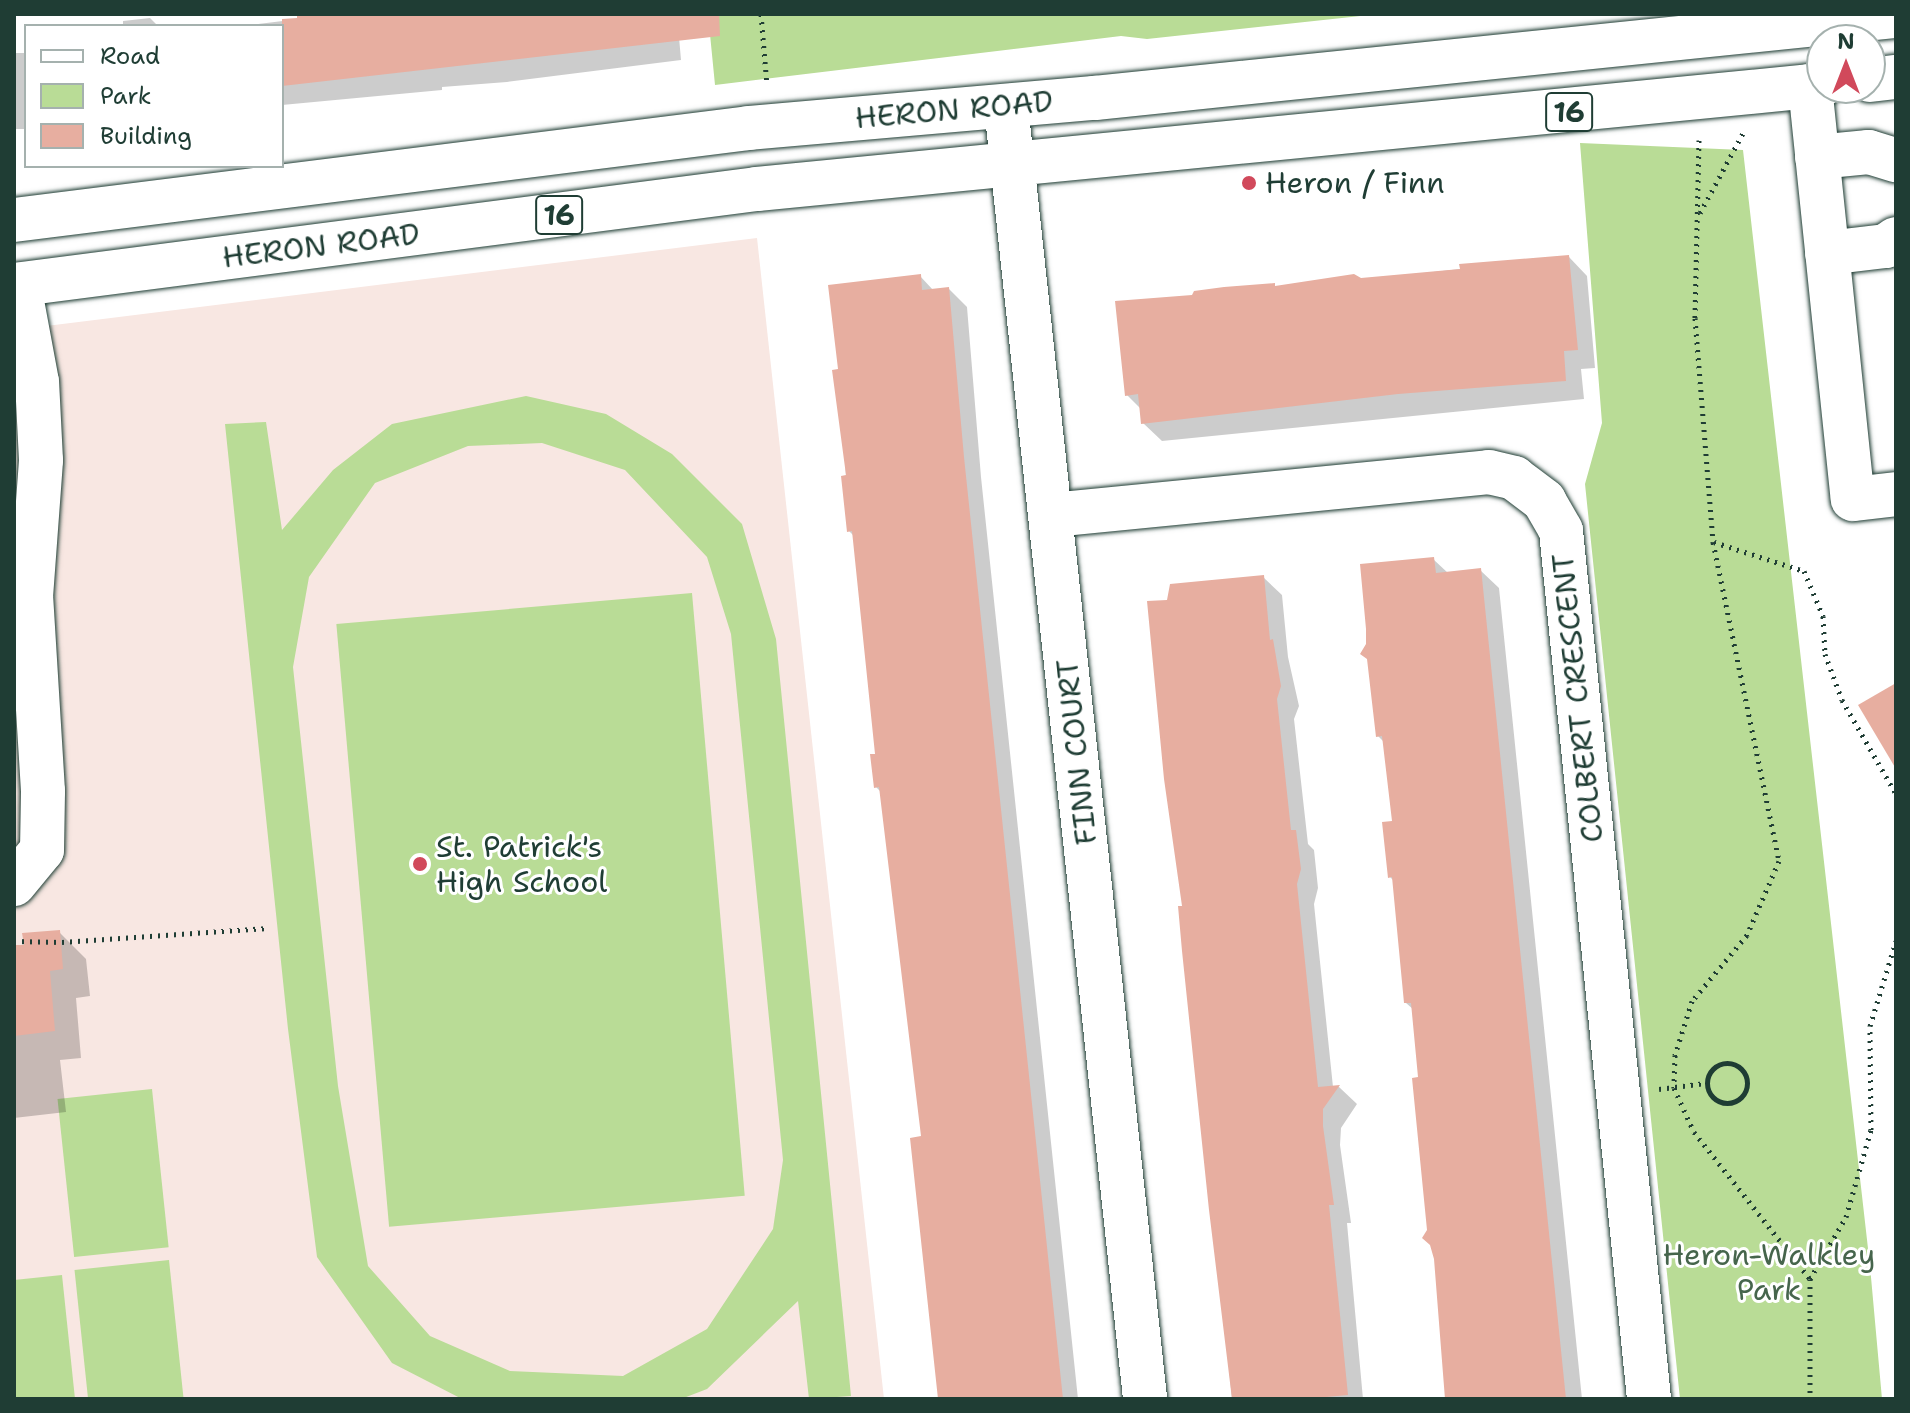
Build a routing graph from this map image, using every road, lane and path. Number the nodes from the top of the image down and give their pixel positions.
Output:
1 (761, 14) edge
2 (1896, 16) edge
3 (1806, 87) edge
4 (1816, 104) edge
5 (1006, 106) junction
6 (771, 126) junction
7 (1699, 127) dead end
8 (1745, 129) dead end
9 (1817, 157) junction
10 (1896, 160) edge
11 (1013, 166) junction
12 (1699, 215) junction
13 (14, 220) edge
14 (1895, 245) edge
15 (1827, 253) junction
16 (17, 285) edge
17 (1896, 494) edge
18 (1052, 515) junction
19 (1713, 542) junction
20 (1896, 794) edge
21 (14, 884) edge
22 (269, 928) dead end
23 (14, 941) edge
24 (1896, 941) edge
25 (1745, 1093) joint
26 (1810, 1279) junction
27 (1145, 1399) edge
28 (1649, 1399) edge
29 (1810, 1399) edge

1 - 6 path
2 - 5 main road, HERON ROAD / 16
3 - 11 main road, HERON ROAD / 16
4 - 9 main road
5 - 6 main road, HERON ROAD / 16
5 - 11 main road, FINN COURT
6 - 13 main road, HERON ROAD / 16
7 - 12 path
8 - 12 path
9 - 10 main road
9 - 15 main road
11 - 16 main road, HERON ROAD / 16
11 - 18 main road, FINN COURT
12 - 19 path
14 - 15 main road
15 - 17 main road
16 - 21 main road
18 - 27 main road, FINN COURT
18 - 28 main road, COLBERT CRESCENT
19 - 20 path
19 - 26 path
22 - 23 path
24 - 26 path
25 - 25 path
26 - 29 path

